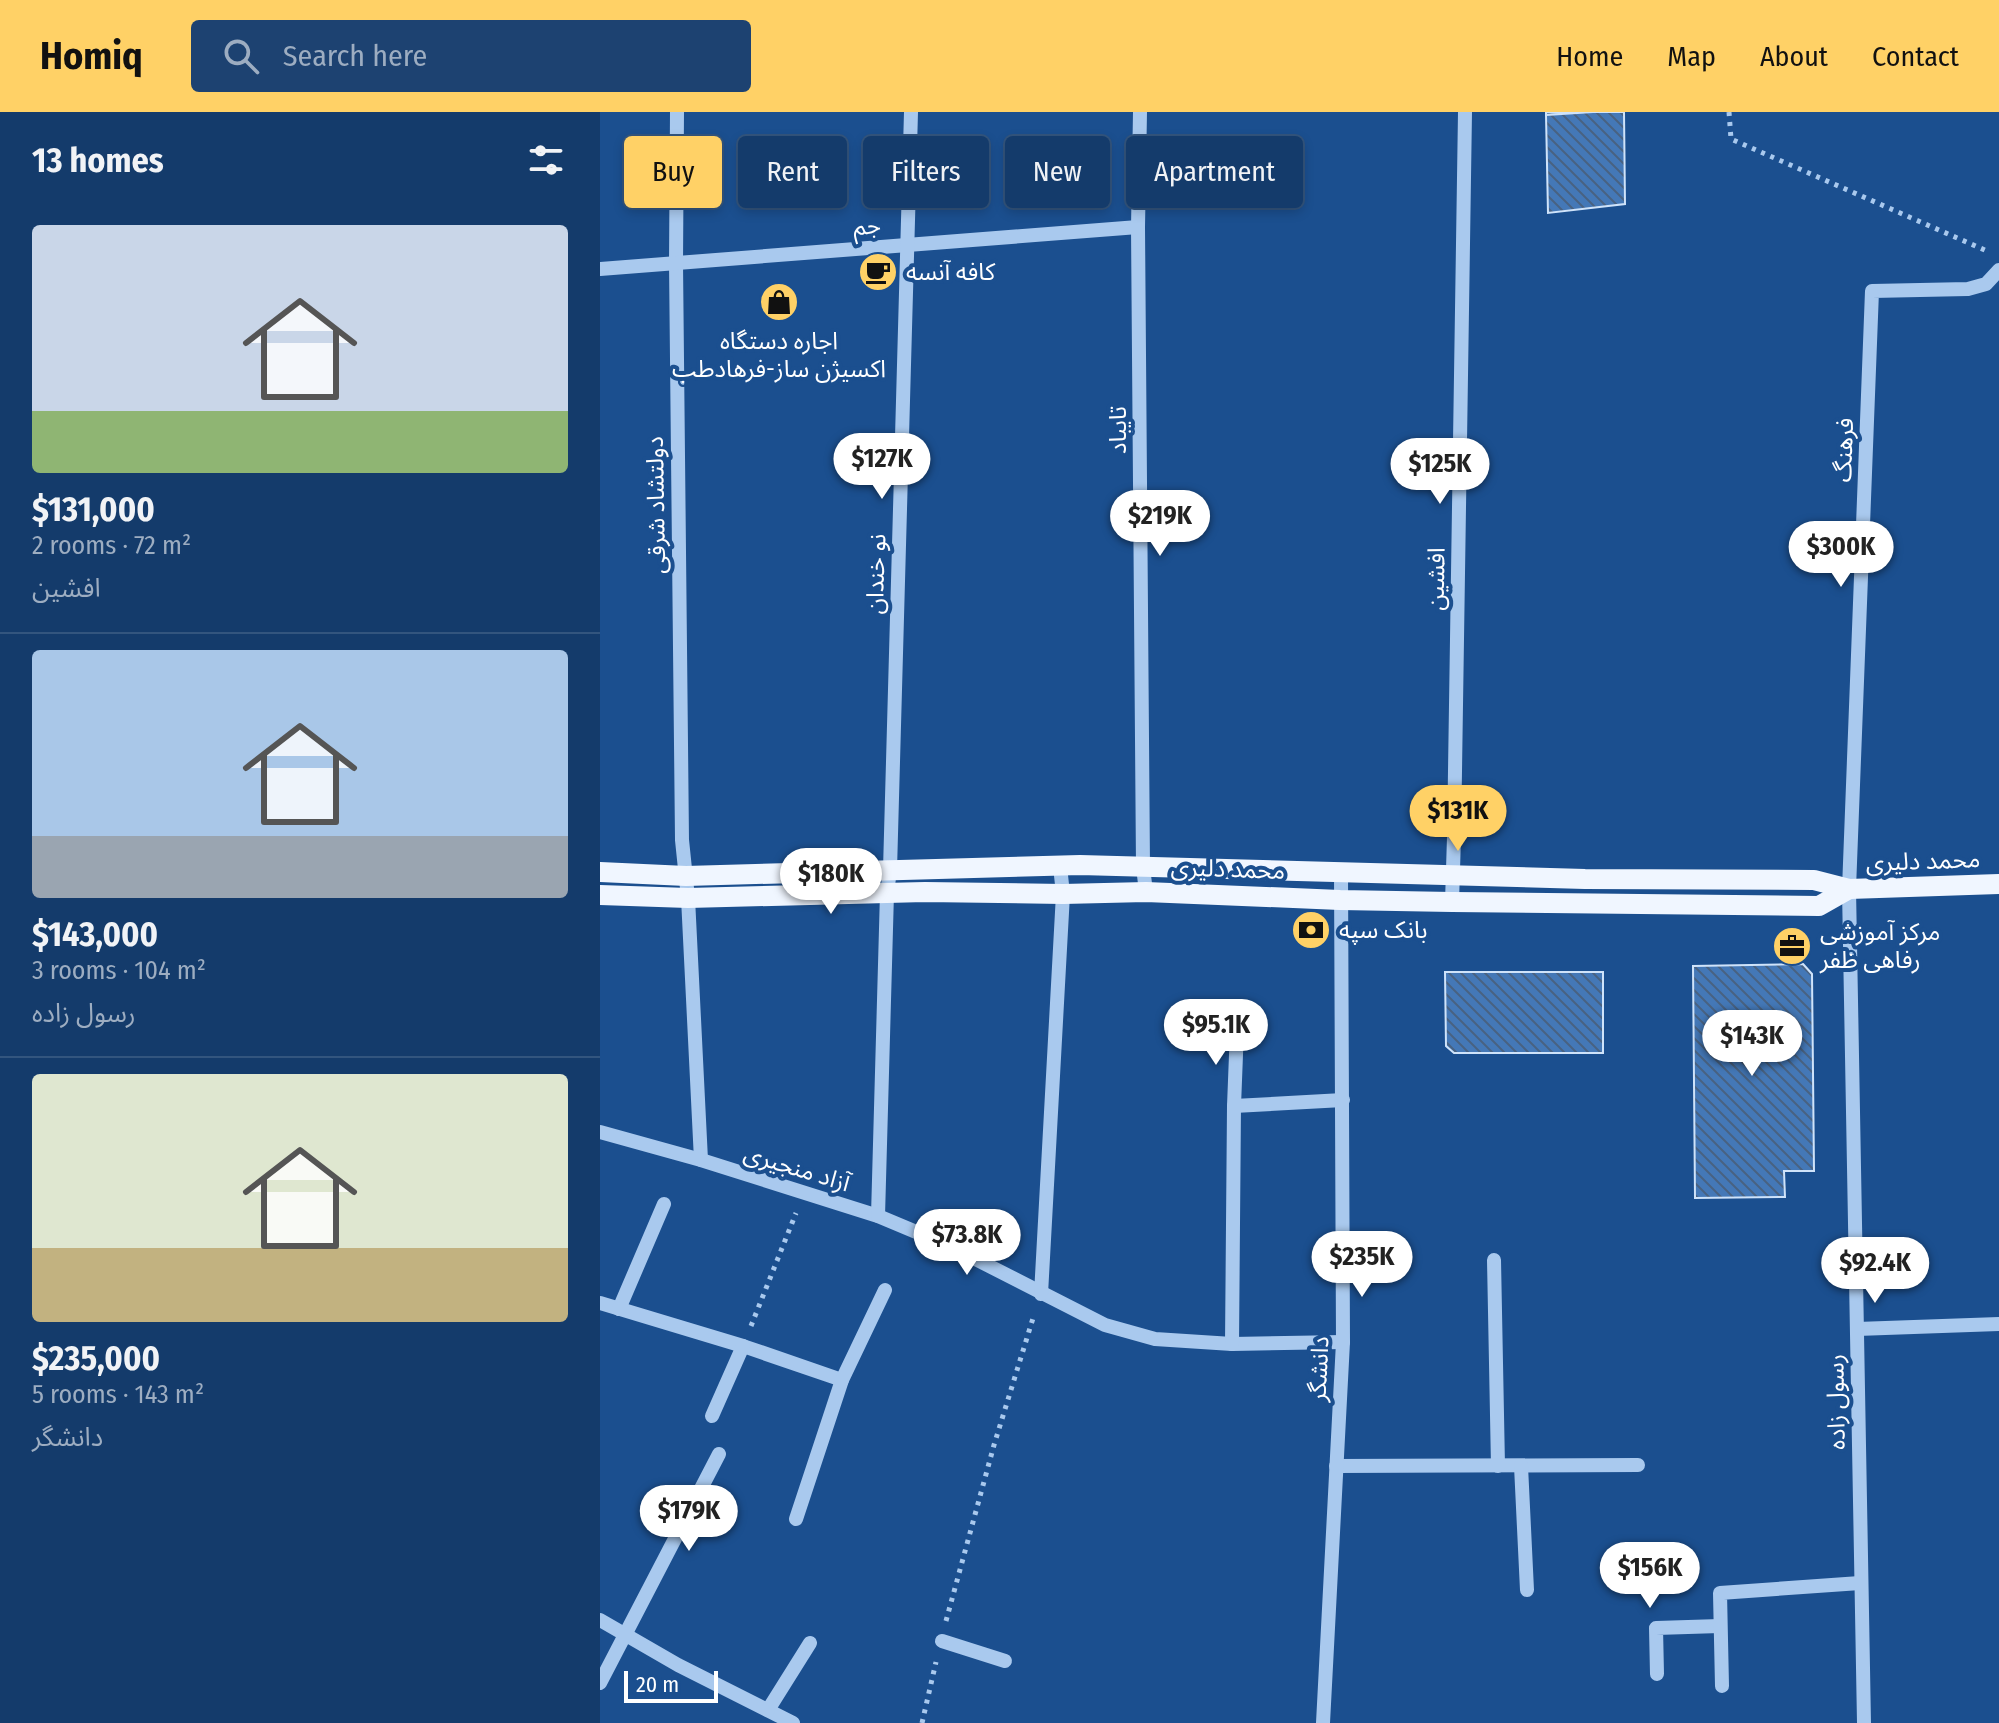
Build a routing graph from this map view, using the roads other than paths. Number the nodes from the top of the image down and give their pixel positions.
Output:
1 (677, 112) edge
2 (911, 112) edge
3 (1140, 112) edge
4 (1465, 112) edge
5 (1138, 227) junction
6 (909, 245) junction
7 (676, 263) junction
8 (600, 269) edge
9 (1999, 270) edge
10 (1060, 866) junction
11 (1143, 867) junction
12 (890, 870) junction
13 (600, 872) edge
14 (1341, 872) junction
15 (1453, 875) junction
16 (686, 876) junction
17 (1999, 884) edge
18 (1849, 889) junction
19 (1146, 892) junction
20 (887, 893) junction
21 (1063, 894) junction
22 (600, 895) edge
23 (688, 898) junction
24 (1340, 900) junction
25 (1452, 902) junction
26 (1237, 1029) dead end
27 (1343, 1100) junction
28 (1234, 1106) junction
29 (600, 1132) edge
30 (701, 1160) junction
31 (664, 1204) dead end
32 (878, 1216) junction
33 (1494, 1260) dead end
34 (885, 1290) dead end
35 (1041, 1294) junction
36 (600, 1303) edge
37 (619, 1309) junction
38 (1999, 1324) edge
39 (1857, 1329) junction
40 (1343, 1342) junction
41 (1232, 1344) junction
42 (743, 1346) junction
43 (842, 1380) junction
44 (712, 1416) dead end
45 (719, 1454) dead end
46 (1638, 1465) dead end
47 (1336, 1466) junction
48 (1498, 1466) junction
49 (1521, 1466) junction
50 (796, 1519) dead end
51 (1860, 1583) junction
52 (1527, 1590) dead end
53 (600, 1620) edge
54 (1720, 1626) junction
55 (625, 1634) junction
56 (942, 1641) road end
57 (810, 1643) dead end
58 (1005, 1661) dead end
59 (1657, 1674) dead end
60 (600, 1683) edge
61 (1722, 1686) dead end
62 (768, 1710) junction
63 (793, 1723) edge
64 (1323, 1723) edge
65 (1864, 1723) edge

1 - 7 street, دولتشاد شرقی
2 - 6 street, نو خندان
3 - 5 street, تایباد
4 - 15 street, افشین
5 - 6 street, جم
5 - 11 street, تایباد
6 - 7 street, جم
6 - 12 street, نو خندان
7 - 8 street, جم
7 - 16 street, دولتشاد شرقی
9 - 18 street, فرهنگ
10 - 11 main road, محمد دلیری
10 - 12 main road, محمد دلیری
10 - 21 street
11 - 14 main road, محمد دلیری
11 - 19 street, تایباد
12 - 16 main road, محمد دلیری
12 - 20 street, نو خندان
13 - 16 main road, محمد دلیری
14 - 15 main road, محمد دلیری
14 - 24 street, دانشگر
15 - 18 main road, محمد دلیری
15 - 25 street, افشین
16 - 23 street, دولتشاد شرقی
17 - 18 main road, محمد دلیری
18 - 25 main road, محمد دلیری
18 - 39 street, رسول زاده
19 - 21 main road, محمد دلیری
19 - 24 main road, محمد دلیری
20 - 21 main road, محمد دلیری
20 - 23 main road, محمد دلیری
20 - 32 street, نو خندان
21 - 35 street
22 - 23 main road, محمد دلیری
23 - 30 street, دولتشاد شرقی
24 - 25 main road, محمد دلیری
24 - 27 street, دانشگر
26 - 28 street
27 - 28 street
27 - 40 street, دانشگر
28 - 41 street
29 - 30 street, آزاد منجیری
30 - 32 street, آزاد منجیری
31 - 37 street
32 - 35 street, آزاد منجیری
33 - 48 street
34 - 43 street
35 - 41 street, آزاد منجیری
36 - 37 street
37 - 42 street
38 - 39 street
39 - 51 street, رسول زاده
40 - 41 street, آزاد منجیری
40 - 47 street, دانشگر
42 - 43 street
42 - 44 street
43 - 50 street
45 - 55 street
46 - 49 street
47 - 48 street
47 - 64 street, دانشگر
48 - 49 street
49 - 52 street
51 - 54 street
51 - 65 street, رسول زاده
53 - 55 street
54 - 59 street
54 - 61 street
55 - 60 street
55 - 62 street
56 - 58 street
57 - 62 street
62 - 63 street

